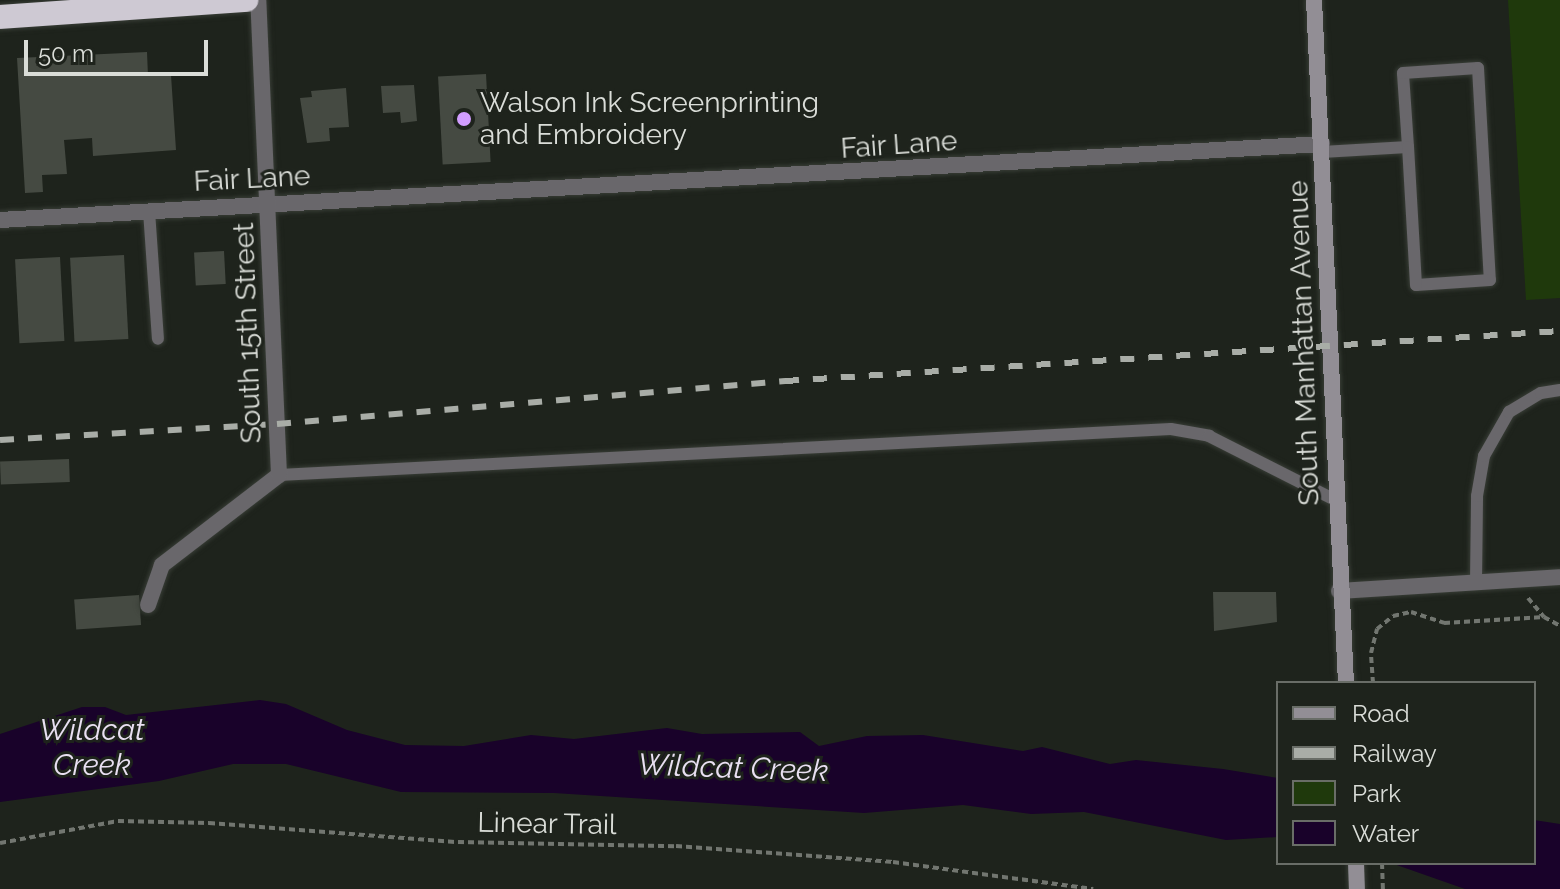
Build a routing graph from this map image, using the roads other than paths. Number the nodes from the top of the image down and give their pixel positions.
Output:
1 (246, 0) edge
2 (258, 0) edge
3 (1314, 0) edge
4 (0, 17) edge
5 (1408, 147) junction
6 (1322, 148) junction
7 (270, 203) junction
8 (149, 211) junction
9 (0, 220) edge
10 (158, 339) dead end
11 (1560, 390) edge
12 (279, 475) junction
13 (1337, 501) junction
14 (1560, 577) edge
15 (1476, 582) junction
16 (1339, 591) junction
17 (148, 605) dead end
18 (1346, 681) edge
19 (1356, 865) edge
20 (1357, 889) edge

1 - 4 highway
2 - 7 street, South 15th Street
3 - 6 street, South Manhattan Avenue
5 - 5 lane
5 - 6 lane
6 - 7 street, Fair Lane
6 - 13 street, South Manhattan Avenue
7 - 8 street, Fair Lane
7 - 12 street, South 15th Street
8 - 9 street, Fair Lane
8 - 10 lane
11 - 15 lane
12 - 13 lane
12 - 17 street, South 15th Street
13 - 16 street, South Manhattan Avenue
14 - 15 street
15 - 16 street
16 - 18 street, South Manhattan Avenue
19 - 20 street

